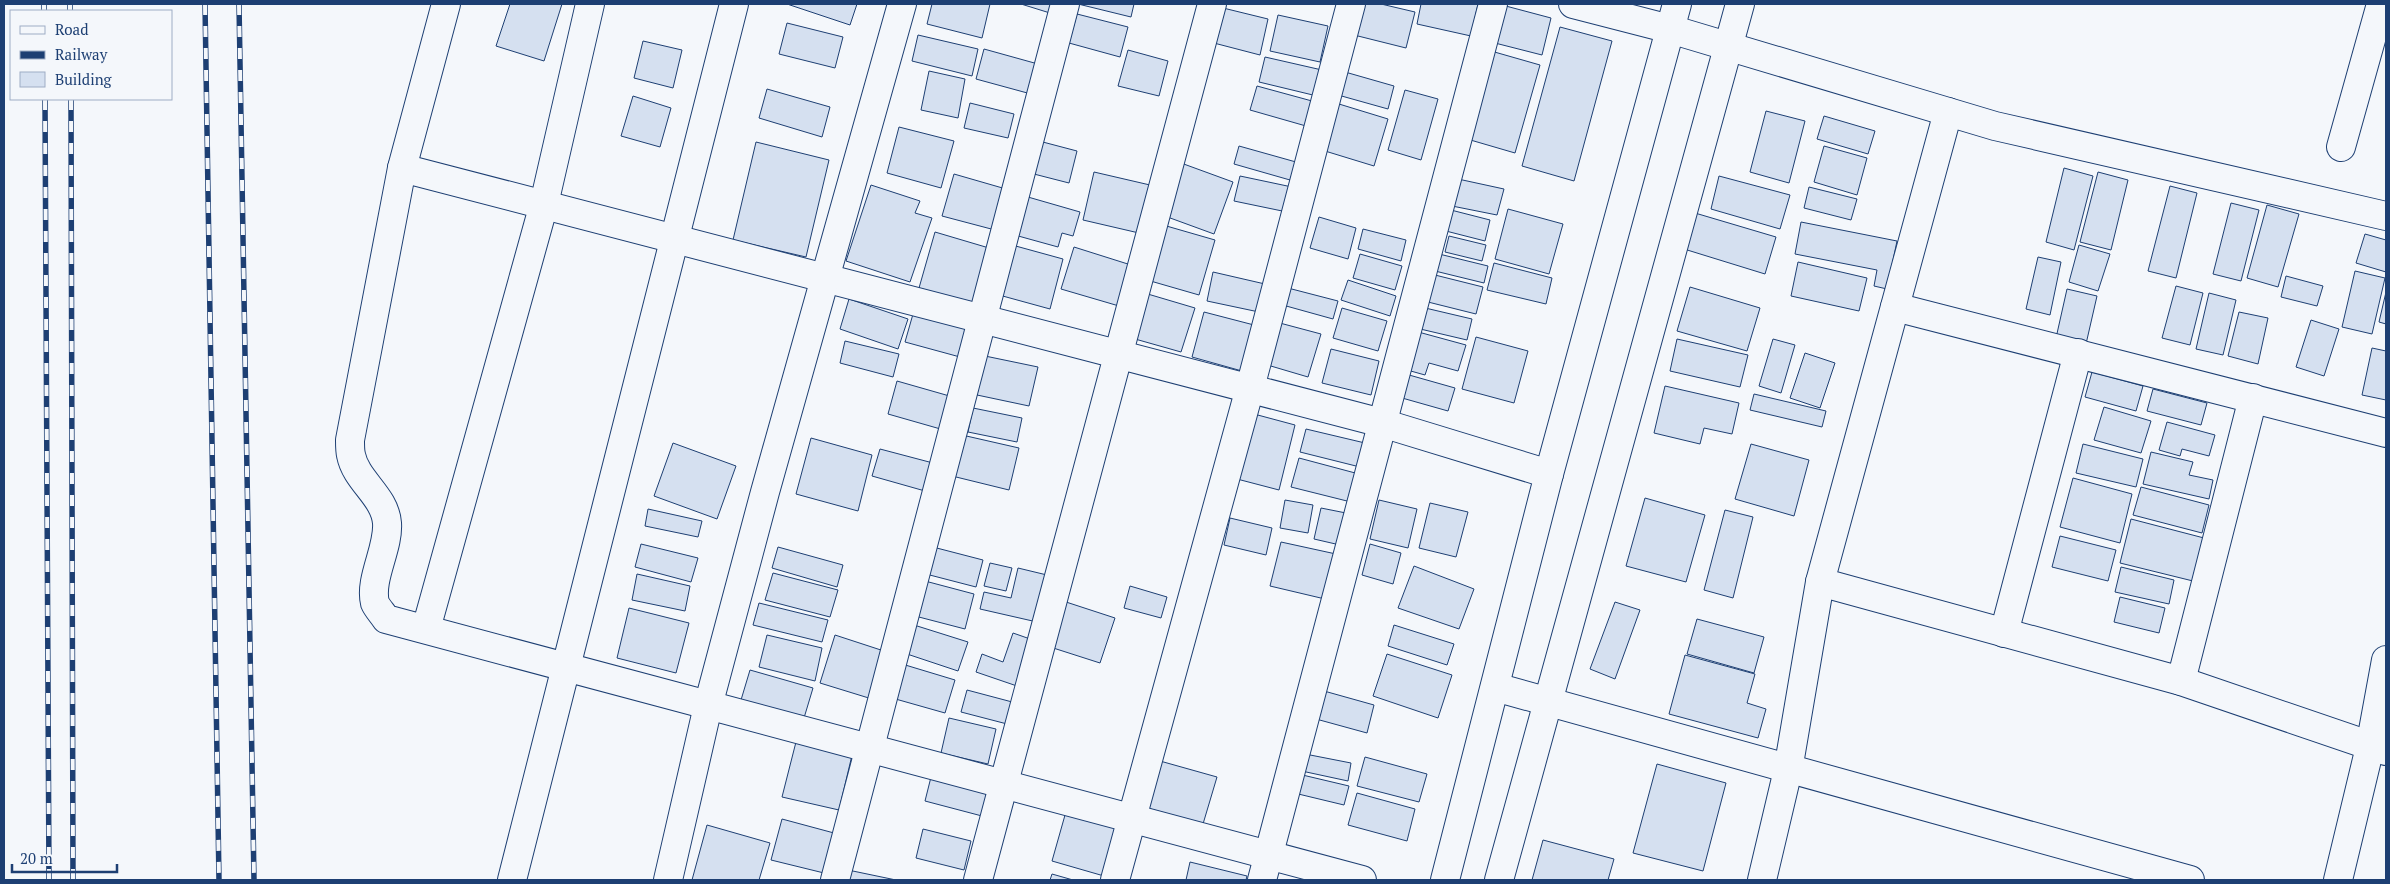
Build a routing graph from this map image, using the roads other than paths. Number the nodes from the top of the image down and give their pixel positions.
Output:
1 (446, 4) edge
2 (590, 4) edge
3 (734, 4) edge
4 (902, 4) edge
5 (1065, 4) edge
6 (1212, 4) edge
7 (1351, 4) edge
8 (1493, 4) edge
9 (1573, 4) edge
10 (1740, 4) edge
11 (2381, 4) edge
12 (1673, 17) edge
13 (1729, 47) junction
14 (1948, 112) junction
15 (2341, 147) dead end
16 (402, 168) junction
17 (544, 204) junction
18 (2386, 216) edge
19 (676, 238) junction
20 (825, 277) junction
21 (1895, 307) junction
22 (981, 318) junction
23 (1118, 353) junction
24 (2078, 354) junction
25 (1250, 388) junction
26 (2253, 398) junction
27 (1382, 423) junction
28 (2386, 432) edge
29 (1549, 474) junction
30 (1820, 582) junction
31 (426, 629) junction
32 (2004, 633) junction
33 (2386, 660) edge
34 (565, 665) junction
35 (2181, 681) junction
36 (1495, 687) junction
37 (1549, 702) junction
38 (708, 706) junction
39 (868, 749) junction
40 (2378, 749) edge
41 (1788, 770) junction
42 (1004, 785) junction
43 (1132, 819) junction
44 (1265, 868) edge
45 (512, 880) edge
46 (668, 880) edge
47 (835, 880) edge
48 (978, 880) edge
49 (1115, 880) edge
50 (1362, 880) edge
51 (1445, 880) edge
52 (1498, 880) edge
53 (1762, 880) edge
54 (2190, 880) edge
55 (2338, 880) edge

1 - 16 street
2 - 17 street
3 - 19 street
4 - 20 street
5 - 22 street
6 - 23 street
7 - 25 street
8 - 27 street
9 - 12 street
10 - 13 street
11 - 15 street
12 - 13 street
12 - 29 street
13 - 14 street
13 - 37 street
14 - 18 street
14 - 21 street
16 - 17 street
16 - 31 street
17 - 19 street
17 - 31 street
19 - 20 street
19 - 34 street
20 - 22 street
20 - 38 street
21 - 24 street
21 - 30 street
22 - 23 street
22 - 39 street
23 - 25 street
23 - 42 street
24 - 26 street
24 - 32 street
25 - 27 street
25 - 43 street
26 - 28 street
26 - 35 street
27 - 29 street
27 - 44 street
29 - 36 street
30 - 32 street
30 - 41 street
31 - 34 street
32 - 35 street
33 - 40 street
34 - 38 street
34 - 45 street
35 - 40 street
36 - 37 street
36 - 51 street
37 - 41 street
37 - 52 street
38 - 39 street
38 - 46 street
39 - 42 street
39 - 47 street
40 - 55 street
41 - 53 street
41 - 54 street
42 - 43 street
42 - 48 street
43 - 44 street
43 - 49 street
44 - 50 street

